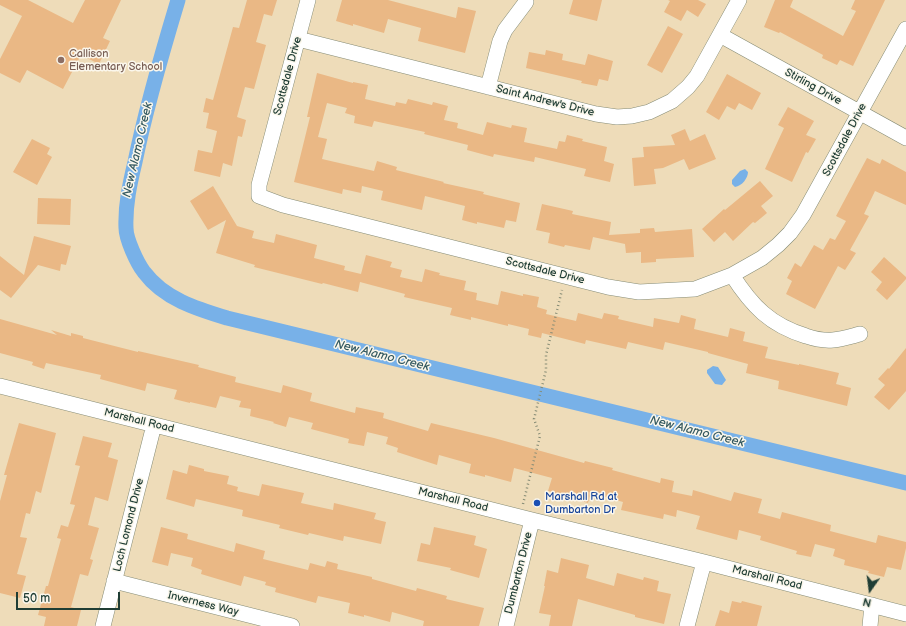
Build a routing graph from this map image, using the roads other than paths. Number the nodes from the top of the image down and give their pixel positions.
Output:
1 (308, 0) edge
2 (739, 0) edge
3 (526, 2) dead end
4 (906, 29) edge
5 (720, 36) junction
6 (298, 39) junction
7 (488, 87) junction
8 (860, 113) junction
9 (906, 138) edge
10 (732, 275) junction
11 (860, 334) dead end
12 (0, 386) edge
13 (154, 425) junction
14 (526, 518) junction
15 (704, 562) junction
16 (114, 581) junction
17 (872, 605) junction
18 (906, 614) edge
19 (103, 626) edge
20 (292, 626) edge
21 (506, 626) edge
22 (687, 626) edge
23 (870, 626) edge

1 - 6 street, Scottsdale Drive
2 - 5 street, Saint Andrew's Drive
3 - 7 street
4 - 8 street, Scottsdale Drive
5 - 7 street, Saint Andrew's Drive
5 - 8 street, Stirling Drive
6 - 7 street, Saint Andrew's Drive
6 - 10 street, Scottsdale Drive
8 - 9 street, Stirling Drive
8 - 10 street, Scottsdale Drive
10 - 11 street
12 - 13 street, Marshall Road
13 - 14 street, Marshall Road
13 - 16 street, Loch Lomond Drive
14 - 15 street, Marshall Road
14 - 21 street, Dumbarton Drive
15 - 17 street, Marshall Road
15 - 22 street
16 - 19 street, Loch Lomond Drive
16 - 20 street, Inverness Way
17 - 18 street, Marshall Road
17 - 23 street

